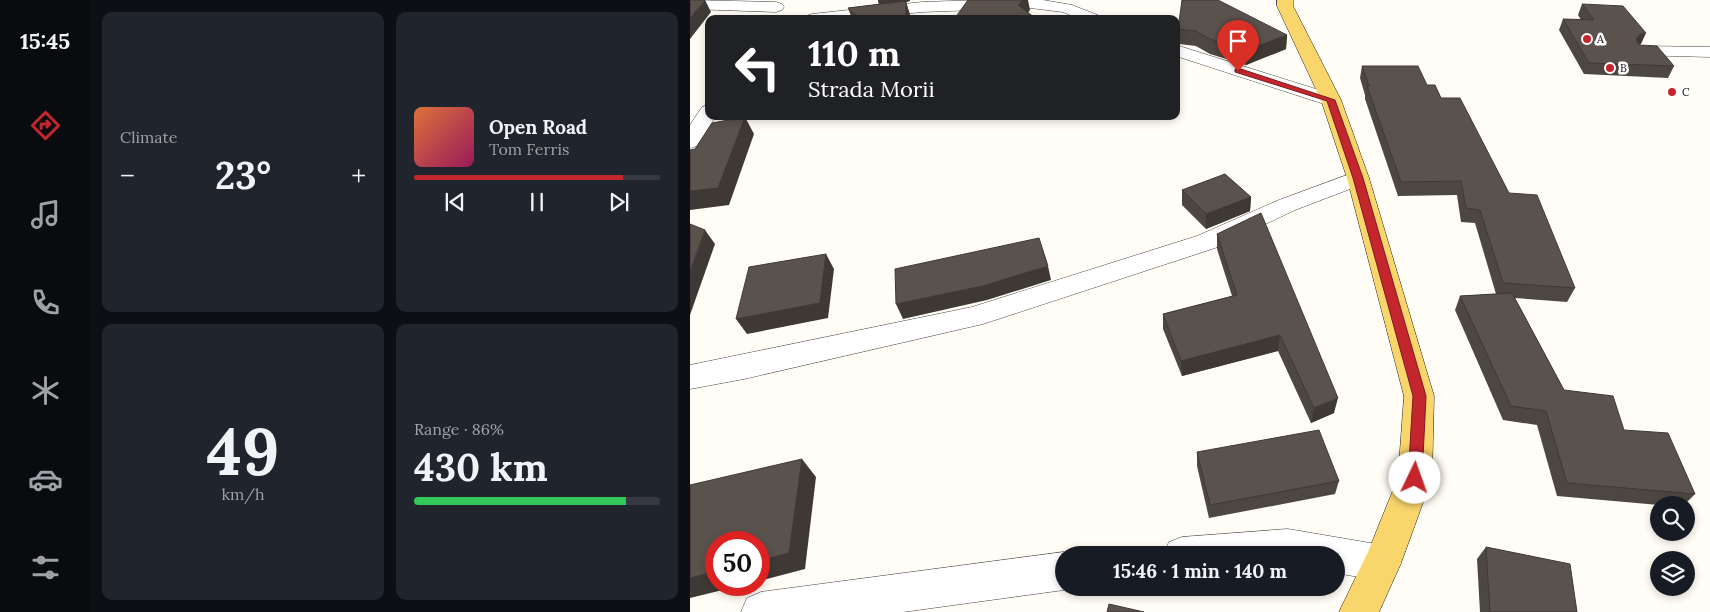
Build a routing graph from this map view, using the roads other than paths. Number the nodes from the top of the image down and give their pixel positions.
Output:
1 (1285, 0) edge
2 (690, 4) edge
3 (775, 8) edge
4 (852, 15) edge
5 (1084, 15) edge
6 (1180, 51) edge
7 (1641, 51) edge
8 (1710, 52) edge
9 (1331, 100) junction
10 (705, 118) edge
11 (690, 142) edge
12 (1358, 178) junction
13 (690, 377) edge
14 (1345, 556) edge
15 (1382, 562) junction
16 (1055, 572) edge
17 (762, 612) edge
18 (1359, 612) edge

1 - 9 main road
2 - 3 street
4 - 5 street
6 - 9 street
7 - 8 street
9 - 12 main road
10 - 11 street
12 - 13 street
12 - 15 main road
14 - 15 street
15 - 18 main road
16 - 17 street

